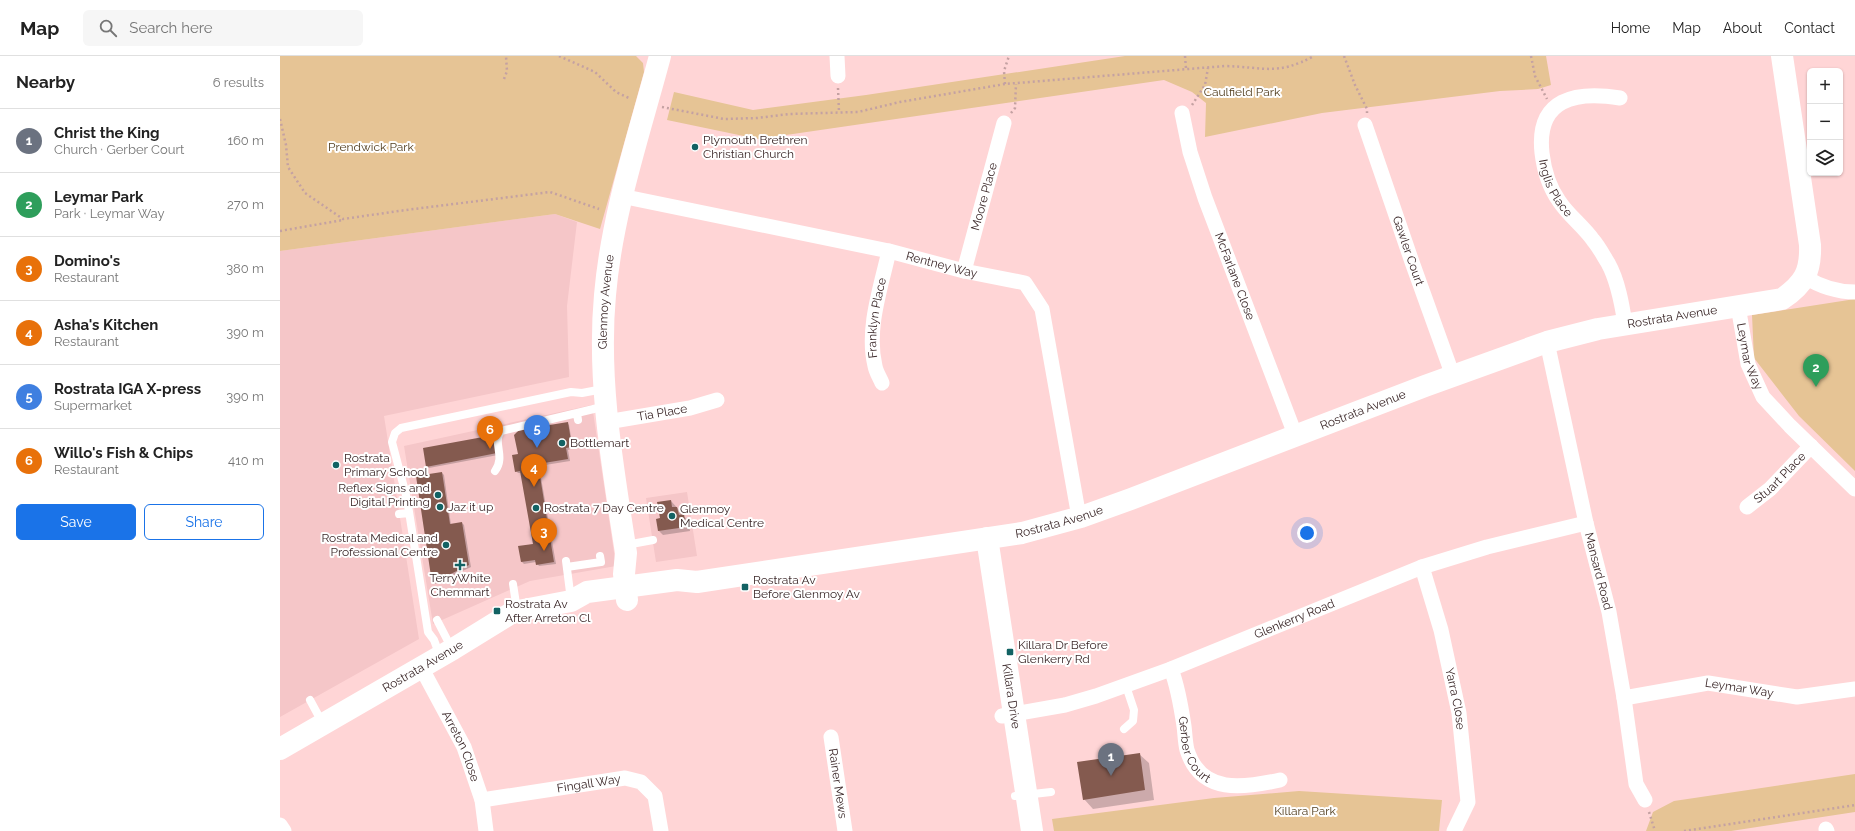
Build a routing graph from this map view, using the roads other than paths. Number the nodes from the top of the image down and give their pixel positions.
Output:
1 (660, 56) edge
2 (837, 56) edge
3 (1782, 56) edge
4 (838, 76) road end
5 (1620, 98) dead end
6 (1182, 113) road end
7 (1004, 123) road end
8 (1366, 125) road end
9 (621, 196) junction
10 (889, 251) junction
11 (964, 271) junction
12 (1805, 277) junction
13 (1855, 292) edge
14 (1738, 306) junction
15 (1625, 324) junction
16 (1547, 342) junction
17 (1453, 376) junction
18 (882, 383) dead end
19 (717, 400) dead end
20 (606, 406) junction
21 (1296, 437) junction
22 (1812, 446) junction
23 (495, 471) dead end
24 (1855, 489) edge
25 (1747, 507) dead end
26 (409, 513) junction
27 (399, 514) dead end
28 (1081, 517) junction
29 (1586, 522) junction
30 (981, 539) junction
31 (652, 540) dead end
32 (626, 549) junction
33 (600, 556) dead end
34 (1422, 567) junction
35 (513, 584) dead end
36 (632, 592) junction
37 (571, 600) junction
38 (517, 611) junction
39 (438, 620) dead end
40 (447, 653) junction
41 (421, 667) junction
42 (1171, 669) junction
43 (1126, 686) junction
44 (1855, 689) edge
45 (1624, 698) junction
46 (310, 700) dead end
47 (1008, 715) junction
48 (323, 724) junction
49 (1124, 729) dead end
50 (831, 737) dead end
51 (280, 749) edge
52 (1280, 780) dead end
53 (1051, 792) dead end
54 (1020, 796) junction
55 (482, 800) junction
56 (1645, 800) road end
57 (280, 825) edge
58 (284, 831) edge
59 (486, 831) edge
60 (661, 831) edge
61 (845, 831) edge
62 (1020, 831) edge
63 (1032, 831) edge
64 (1454, 831) edge

1 - 9 street, Glenmoy Avenue
2 - 4 street
3 - 12 street, Rostrata Avenue
5 - 15 street, Inglis Place
6 - 21 street, McFarlane Close
7 - 11 street, Moore Place
8 - 17 street, Gawler Court
9 - 10 street, Rentney Way
9 - 20 street, Glenmoy Avenue
10 - 11 street, Rentney Way
10 - 18 street, Franklyn Place
11 - 28 street, Rentney Way
12 - 13 street
12 - 14 street, Rostrata Avenue
14 - 15 street, Rostrata Avenue
14 - 22 street, Leymar Way
15 - 16 street, Rostrata Avenue
16 - 17 street, Rostrata Avenue
16 - 29 street, Mansard Road
17 - 21 street, Rostrata Avenue
19 - 20 street, Tia Place
20 - 23 lane
20 - 26 lane
20 - 32 street, Glenmoy Avenue
21 - 28 street, Rostrata Avenue
22 - 24 street, Leymar Way
22 - 25 street, Stuart Place
26 - 27 lane
26 - 40 lane
28 - 30 street, Rostrata Avenue
29 - 34 street, Glenkerry Road
29 - 45 street, Mansard Road
30 - 36 street, Rostrata Avenue
30 - 47 street, Killara Drive
31 - 32 lane
32 - 36 street, Glenmoy Avenue
33 - 37 lane
34 - 42 street, Glenkerry Road
34 - 64 street, Yarra Close
35 - 38 lane
36 - 37 street, Rostrata Avenue
37 - 38 street, Rostrata Avenue
38 - 40 street, Rostrata Avenue
39 - 40 lane
40 - 41 street, Rostrata Avenue
41 - 48 street, Rostrata Avenue
41 - 55 street, Arreton Close
42 - 43 street, Glenkerry Road
42 - 52 street, Gerber Court
43 - 47 street, Glenkerry Road
43 - 49 lane
44 - 45 street, Leymar Way
45 - 56 street, Mansard Road
46 - 48 lane
47 - 54 street, Killara Drive
48 - 51 street, Rostrata Avenue
50 - 61 street, Rainer Mews
53 - 54 lane
54 - 62 street, Killara Drive
54 - 63 street, Killara Drive
55 - 59 street, Arreton Close
55 - 60 street, Fingall Way
57 - 58 street

